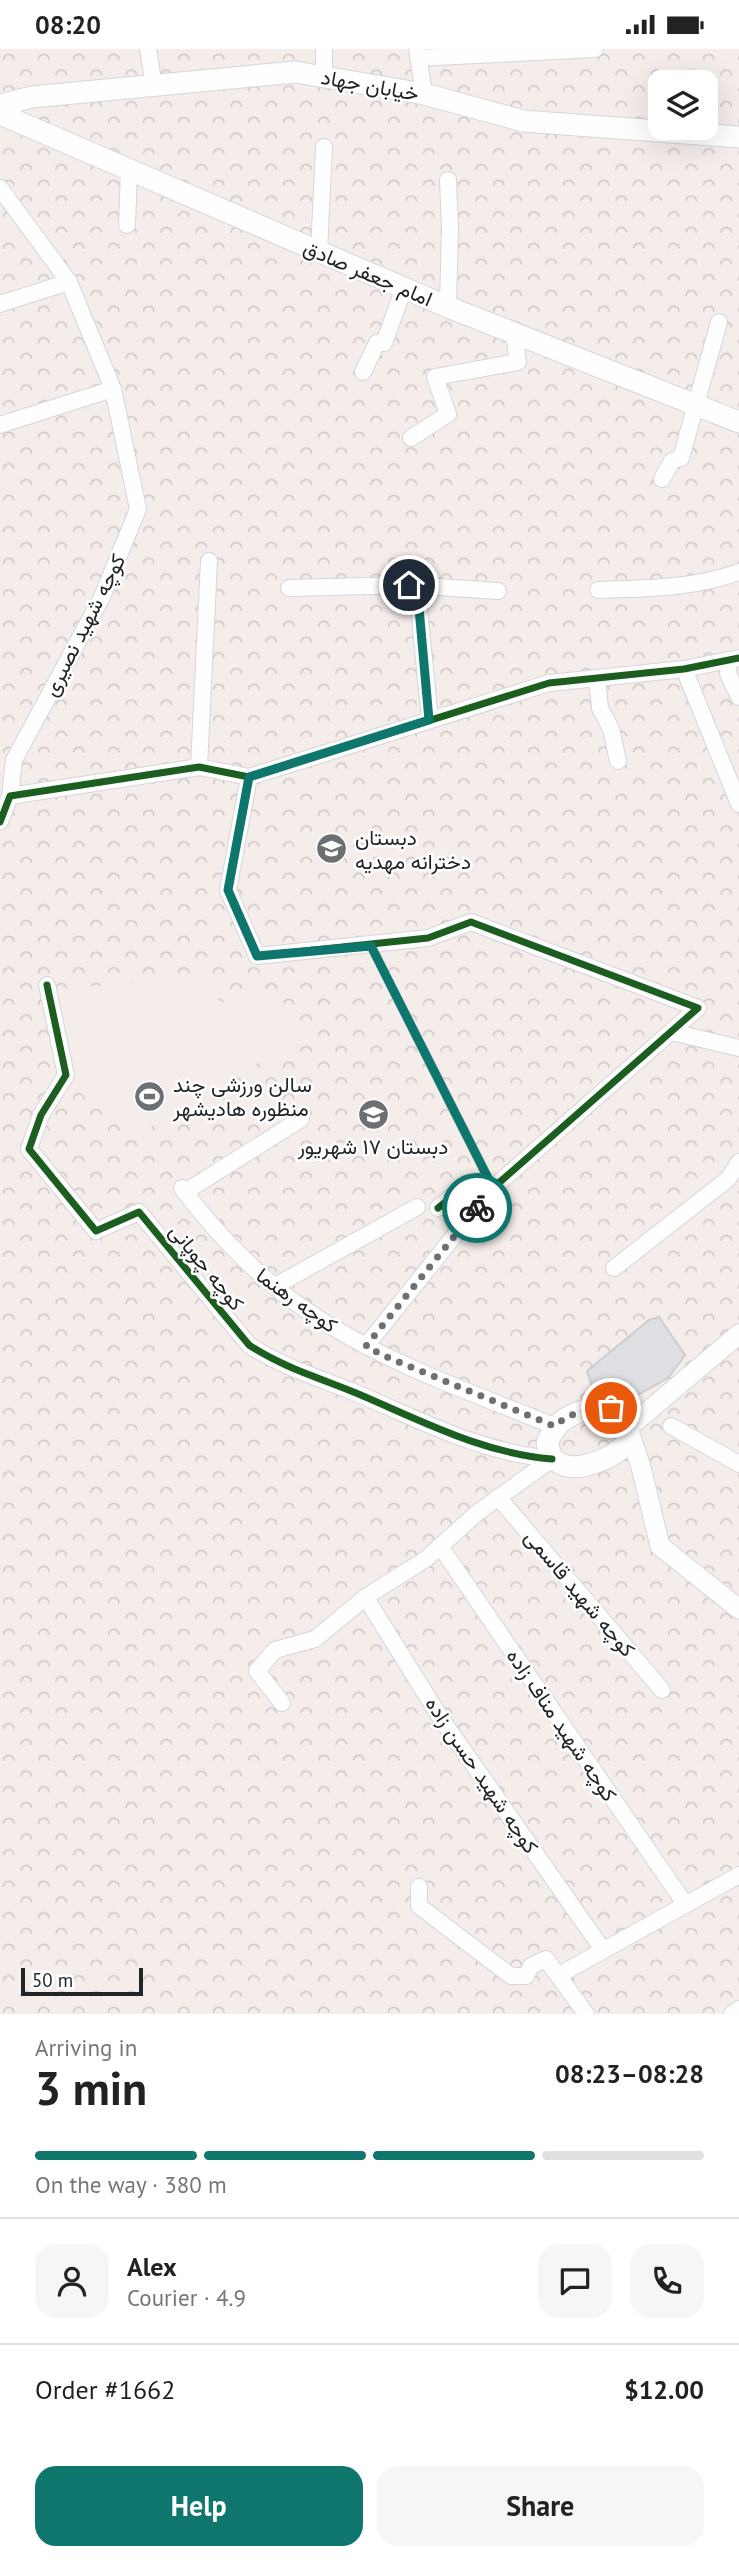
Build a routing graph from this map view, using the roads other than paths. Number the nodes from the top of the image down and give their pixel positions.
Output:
1 (148, 49) edge
2 (324, 49) edge
3 (595, 49) edge
4 (418, 53) edge
5 (324, 77) junction
6 (154, 86) junction
7 (424, 94) junction
8 (0, 105) edge
9 (0, 114) edge
10 (739, 137) edge
11 (324, 147) dead end
12 (129, 170) junction
13 (448, 180) dead end
14 (0, 188) edge
15 (127, 225) dead end
16 (319, 252) junction
17 (69, 282) junction
18 (404, 288) junction
19 (0, 304) edge
20 (448, 307) junction
21 (719, 322) dead end
22 (514, 334) junction
23 (363, 372) dead end
24 (113, 389) junction
25 (698, 406) junction
26 (739, 422) edge
27 (0, 425) edge
28 (411, 439) dead end
29 (662, 479) dead end
30 (209, 561) dead end
31 (739, 572) edge
32 (409, 585) junction
33 (289, 588) dead end
34 (598, 590) dead end
35 (498, 591) dead end
36 (734, 659) edge
37 (684, 669) junction
38 (597, 678) junction
39 (739, 697) edge
40 (429, 720) junction
41 (618, 761) dead end
42 (199, 767) junction
43 (249, 777) junction
44 (10, 796) junction
45 (739, 804) edge
46 (0, 822) edge
47 (371, 946) junction
48 (47, 985) dead end
49 (672, 1033) junction
50 (739, 1048) edge
51 (301, 1119) dead end
52 (739, 1162) edge
53 (493, 1188) junction
54 (417, 1206) dead end
55 (438, 1208) dead end
56 (614, 1268) dead end
57 (275, 1286) junction
58 (739, 1334) edge
59 (366, 1346) junction
60 (554, 1426) junction
61 (671, 1426) dead end
62 (628, 1428) junction
63 (552, 1459) junction
64 (739, 1464) edge
65 (498, 1497) junction
66 (440, 1546) junction
67 (366, 1598) junction
68 (739, 1609) edge
69 (662, 1690) dead end
70 (282, 1703) dead end
71 (739, 1875) edge
72 (419, 1887) dead end
73 (685, 1904) junction
74 (603, 1950) junction
75 (559, 1975) junction
76 (739, 2009) edge
77 (586, 2014) edge
78 (732, 2014) edge

1 - 6 street
2 - 5 street
3 - 4 street
4 - 7 street
5 - 6 main road, خیابان جهاد
5 - 7 main road, خیابان جهاد
6 - 8 main road, خیابان جهاد
7 - 10 main road, خیابان جهاد
9 - 12 main road, امام جعفر صادق
11 - 16 street
12 - 15 street
12 - 16 main road, امام جعفر صادق
13 - 20 street
14 - 17 street, کوچه شهید نصیری
16 - 18 main road, امام جعفر صادق
17 - 19 street
17 - 24 street, کوچه شهید نصیری
18 - 20 main road, امام جعفر صادق
18 - 23 street
20 - 22 main road, امام جعفر صادق
21 - 25 street
22 - 25 main road, امام جعفر صادق
22 - 28 street
24 - 27 street
24 - 44 street, کوچه شهید نصیری
25 - 26 main road, امام جعفر صادق
25 - 29 street
30 - 42 street
31 - 34 street
32 - 33 street
32 - 35 street
32 - 40 street
36 - 37 street
36 - 39 street
37 - 38 street
37 - 45 street
38 - 40 street
38 - 41 street
40 - 43 street
42 - 43 street
42 - 44 street
43 - 47 street
44 - 46 street, کوچه شهید نصیری
47 - 49 street
47 - 53 lane
48 - 63 street, کوچه چوپانی
49 - 50 street
49 - 53 street
51 - 57 street, کوچه رهنما
52 - 56 street
53 - 55 street
53 - 59 street
54 - 57 street
57 - 59 street, کوچه رهنما
58 - 62 street
59 - 60 street, کوچه رهنما
60 - 62 main road
60 - 63 main road
61 - 64 street
62 - 63 main road
62 - 68 street
63 - 65 street
65 - 66 street
65 - 69 street, کوچه شهید قاسمی
66 - 67 street
66 - 73 street, کوچه شهید مناف زاده
67 - 70 street
67 - 74 street, کوچه شهید حسن زاده
71 - 73 street
72 - 75 street
73 - 74 street
74 - 75 street
75 - 77 street
76 - 78 street

